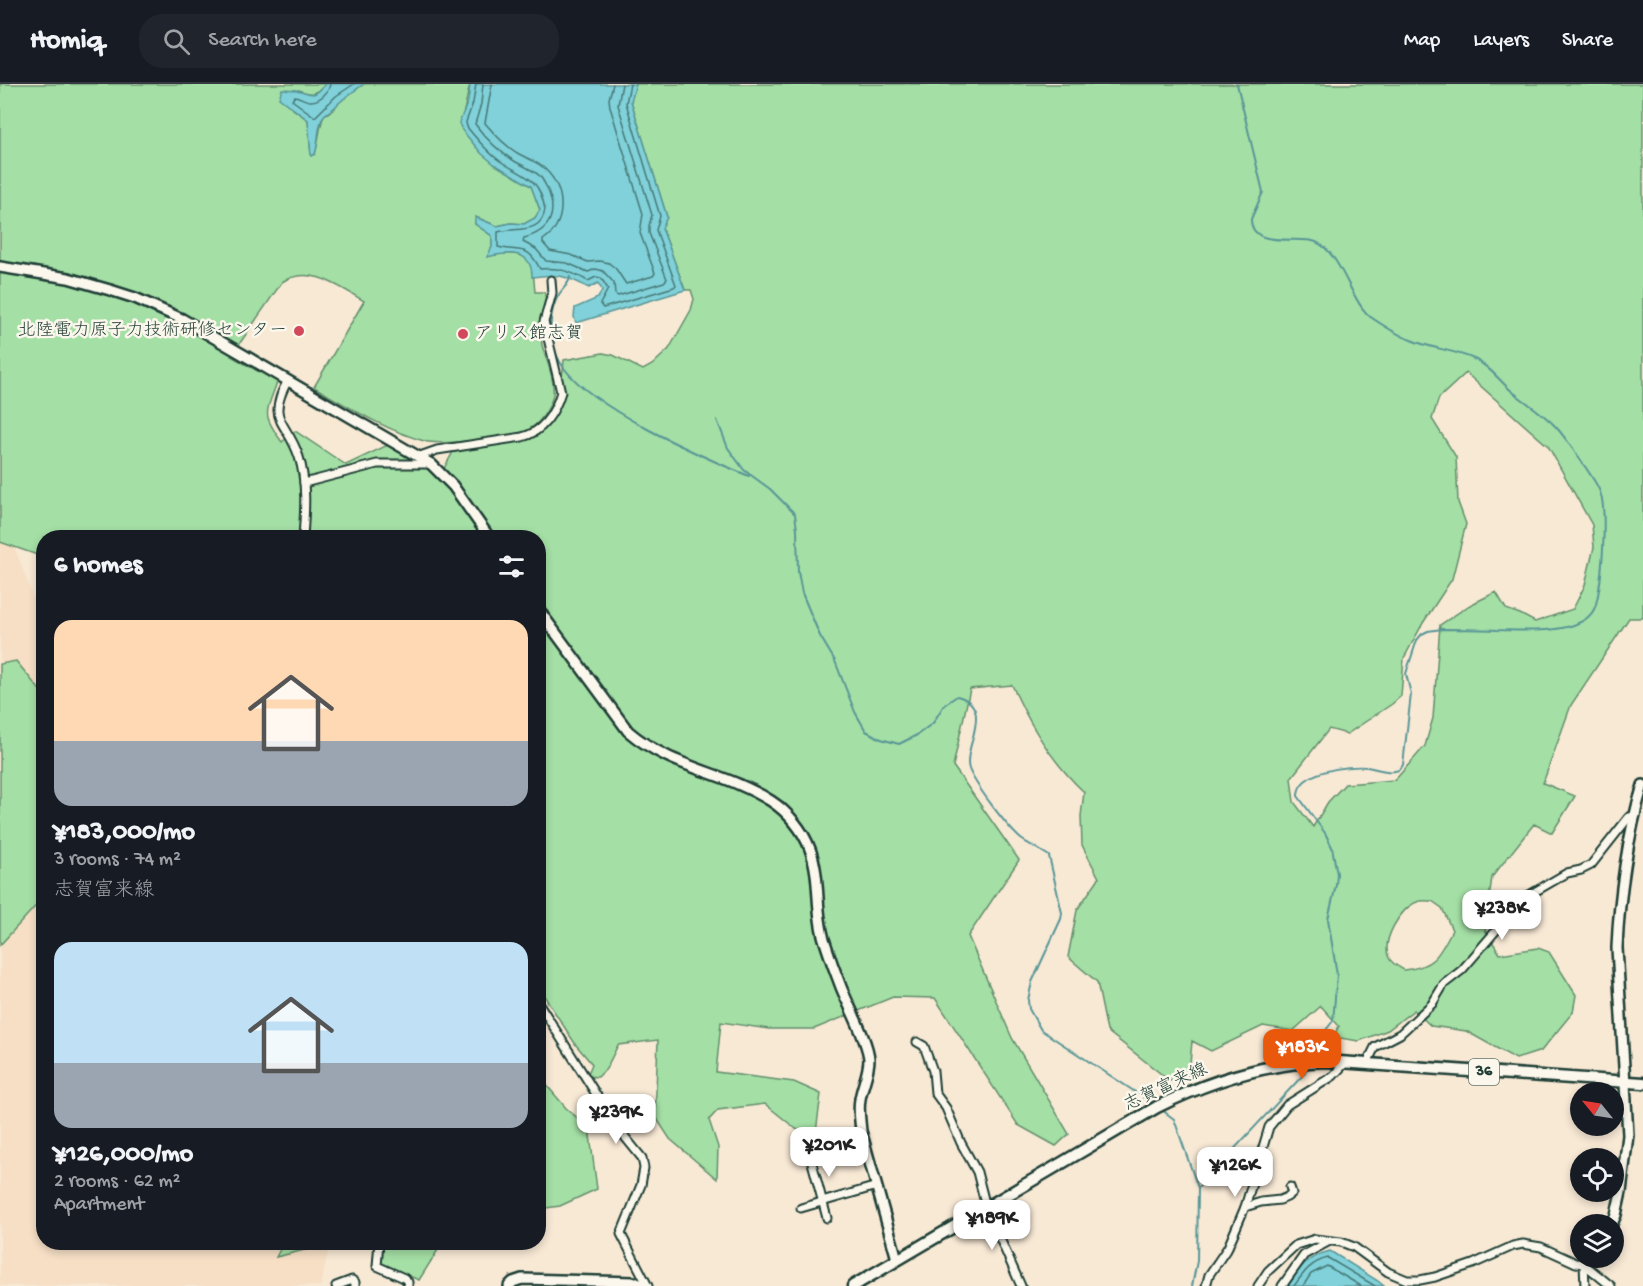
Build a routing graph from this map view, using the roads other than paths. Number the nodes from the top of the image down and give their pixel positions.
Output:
1 (0, 267) edge
2 (551, 280) dead end
3 (288, 380) junction
4 (420, 456) junction
5 (431, 464) junction
6 (304, 483) junction
7 (303, 530) edge
8 (484, 530) edge
9 (546, 620) edge
10 (1643, 785) edge
11 (1636, 815) junction
12 (546, 1015) edge
13 (917, 1042) dead end
14 (1346, 1062) junction
15 (1367, 1063) junction
16 (1624, 1082) junction
17 (1643, 1083) edge
18 (807, 1144) dead end
19 (877, 1186) junction
20 (1290, 1186) dead end
21 (823, 1203) junction
22 (986, 1207) junction
23 (1245, 1207) junction
24 (801, 1209) dead end
25 (1616, 1214) edge
26 (827, 1218) dead end
27 (1328, 1242) junction
28 (379, 1250) edge
29 (1570, 1256) edge
30 (897, 1259) junction
31 (1587, 1268) edge
32 (1594, 1268) edge
33 (336, 1286) edge
34 (355, 1286) edge
35 (408, 1286) edge
36 (509, 1286) edge
37 (646, 1286) edge
38 (853, 1286) edge
39 (1021, 1286) edge
40 (1206, 1286) edge
41 (1258, 1286) edge
42 (1282, 1286) edge
43 (1586, 1286) edge
44 (1611, 1286) edge

1 - 3 street
2 - 4 street
3 - 4 street
3 - 6 street
4 - 5 street
5 - 6 street
5 - 8 street
6 - 7 street
9 - 19 street
10 - 11 street
11 - 15 street
11 - 16 street
12 - 37 street
13 - 22 street
14 - 15 main road, 志賀富来線 / 36
14 - 22 main road, 志賀富来線 / 36
14 - 23 street
15 - 16 main road, 志賀富来線 / 36
16 - 17 main road, 志賀富来線 / 36
16 - 25 street
18 - 21 street
19 - 21 street
19 - 30 street
20 - 23 street
21 - 24 street
21 - 26 street
22 - 30 main road, 志賀富来線 / 36
22 - 39 street
23 - 40 street
27 - 29 street
27 - 41 street
27 - 42 street
28 - 35 street
30 - 38 main road, 志賀富来線 / 36
31 - 43 street
32 - 44 street
33 - 34 street
36 - 37 street

